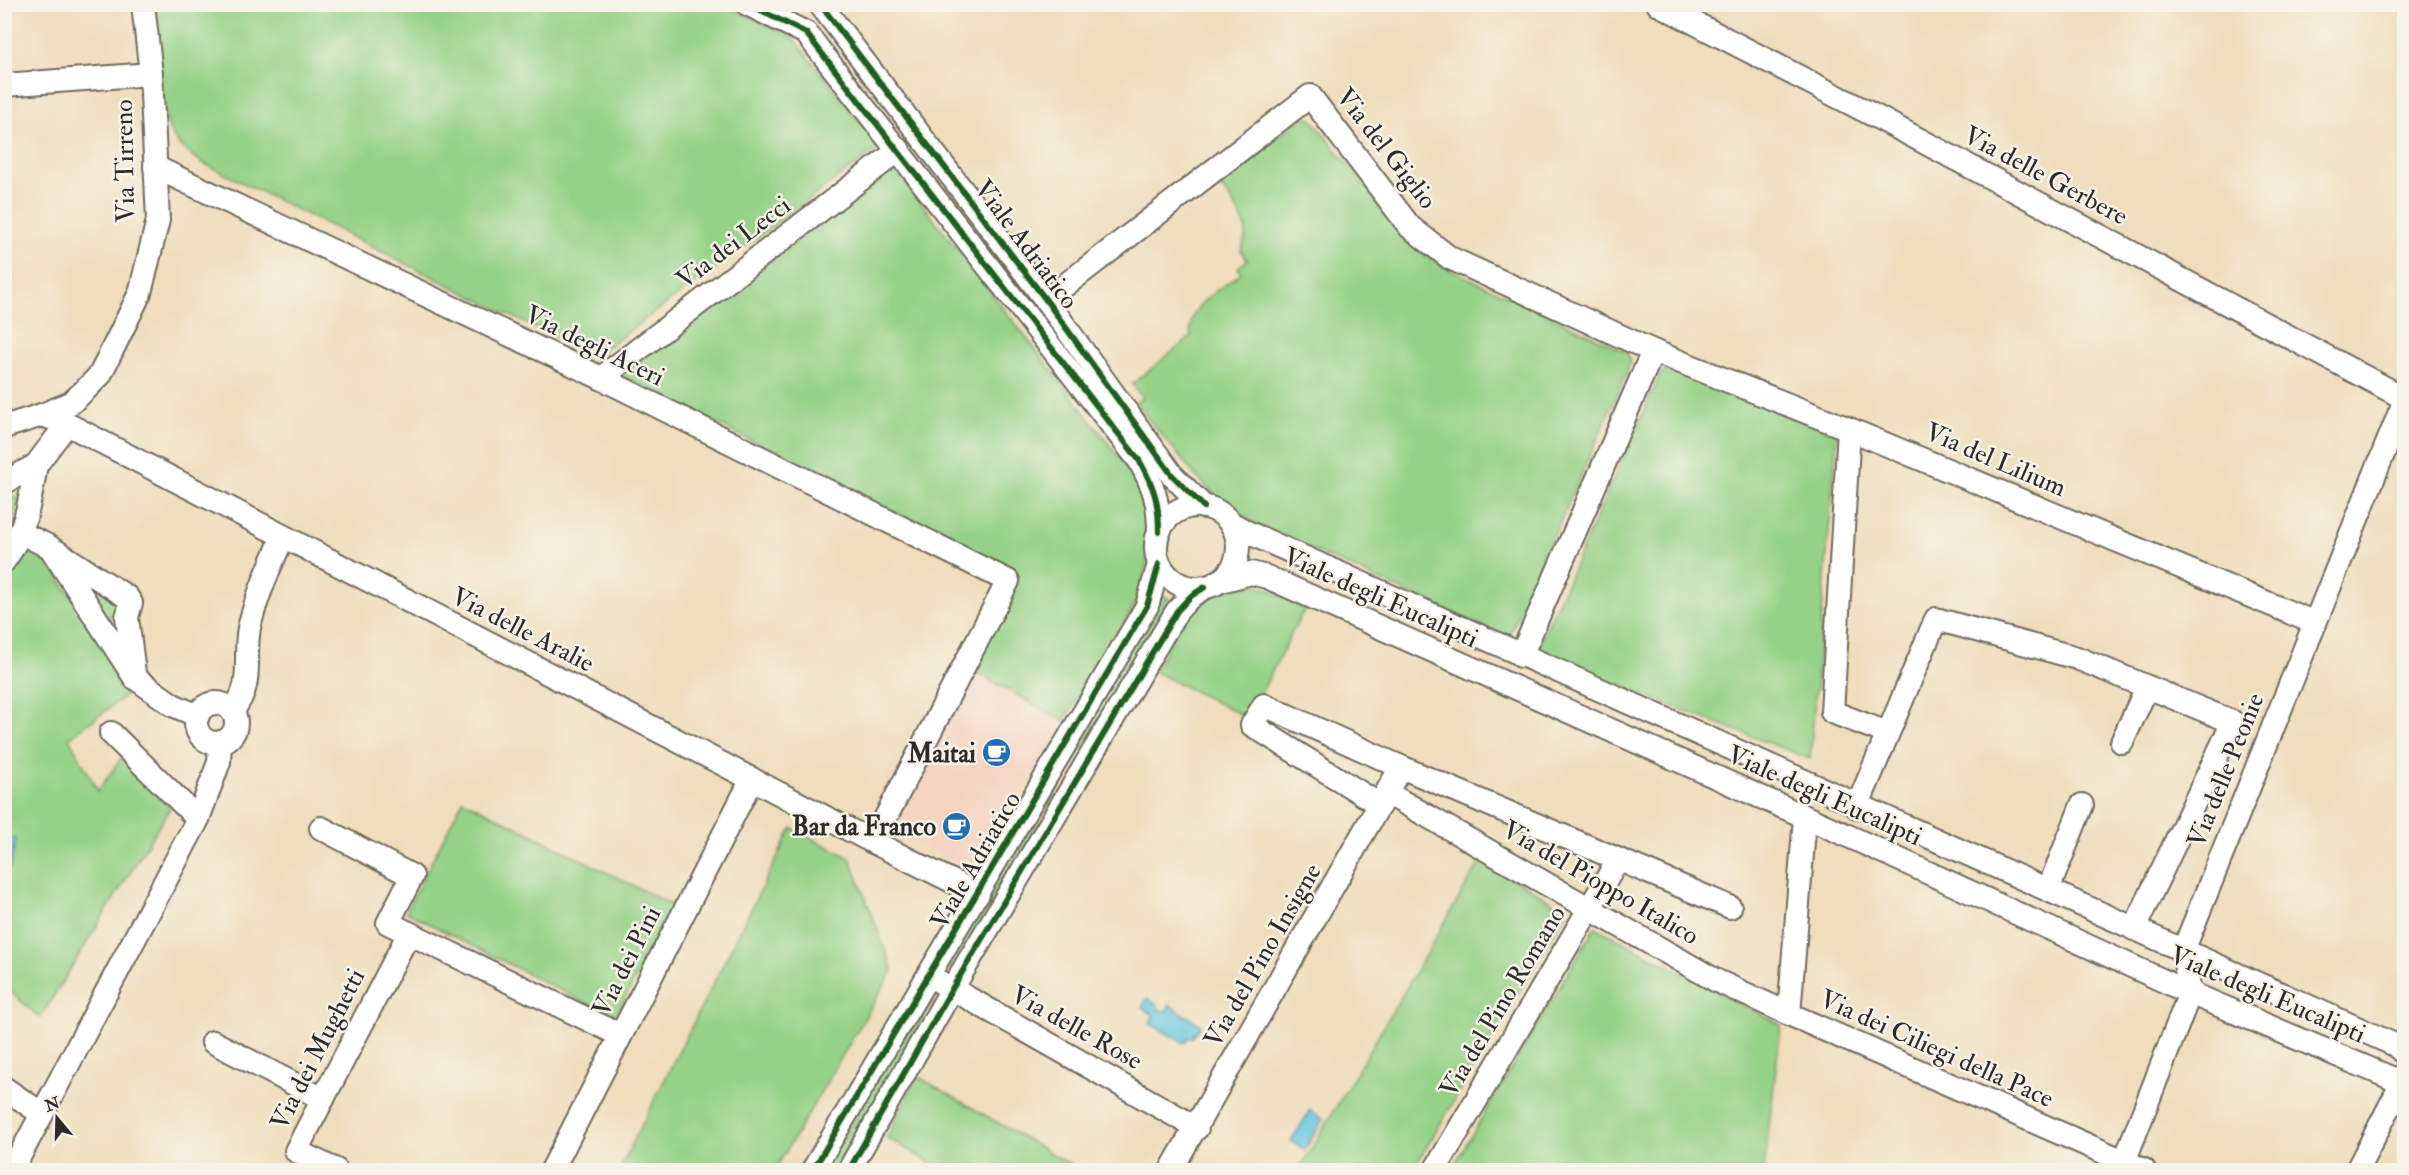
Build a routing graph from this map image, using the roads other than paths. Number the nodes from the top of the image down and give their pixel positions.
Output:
1 (143, 4) edge
2 (747, 4) edge
3 (820, 4) edge
4 (1658, 4) edge
5 (151, 74) junction
6 (4, 85) edge
7 (899, 150) junction
8 (155, 167) junction
9 (1046, 300) junction
10 (1653, 351) junction
11 (601, 378) junction
12 (2404, 400) edge
13 (42, 415) junction
14 (67, 424) junction
15 (4, 427) edge
16 (1849, 429) junction
17 (36, 465) junction
18 (4, 483) edge
19 (1204, 507) junction
20 (1231, 523) junction
21 (21, 532) junction
22 (1159, 532) junction
23 (283, 537) junction
24 (50, 547) junction
25 (4, 561) edge
26 (1159, 564) junction
27 (1211, 585) junction
28 (2315, 623) junction
29 (1521, 656) junction
30 (135, 678) junction
31 (2147, 687) junction
32 (232, 711) junction
33 (198, 716) junction
34 (111, 733) dead end
35 (1887, 733) junction
36 (220, 742) junction
37 (2122, 742) dead end
38 (1351, 745) junction
39 (1401, 767) junction
40 (1334, 777) junction
41 (752, 779) junction
42 (1384, 800) junction
43 (2082, 805) dead end
44 (1857, 807) junction
45 (1805, 817) junction
46 (198, 819) junction
47 (321, 828) dead end
48 (873, 842) junction
49 (1618, 860) junction
50 (2048, 890) junction
51 (978, 894) junction
52 (1730, 907) dead end
53 (1590, 908) junction
54 (2134, 929) junction
55 (409, 933) junction
56 (2183, 951) junction
57 (930, 976) junction
58 (952, 989) junction
59 (2190, 993) junction
60 (1789, 1014) junction
61 (620, 1035) junction
62 (213, 1042) dead end
63 (2404, 1053) edge
64 (2404, 1081) edge
65 (4, 1088) edge
66 (323, 1099) junction
67 (42, 1114) junction
68 (1197, 1128) junction
69 (2134, 1166) edge
70 (12, 1170) edge
71 (336, 1170) edge
72 (552, 1170) edge
73 (813, 1170) edge
74 (849, 1170) edge
75 (1172, 1170) edge
76 (1435, 1170) edge
77 (2357, 1170) edge

1 - 5 street, Via Tirreno
2 - 7 street, Viale Adriatico
3 - 9 street, Viale Adriatico
4 - 12 street, Via delle Gerbere
5 - 6 street
5 - 8 street, Via Tirreno
7 - 11 street, Via dei Lecci
7 - 22 street, Viale Adriatico
8 - 11 street, Via degli Aceri
8 - 13 street, Via Tirreno
9 - 10 street, Via del Giglio
9 - 19 street, Viale Adriatico
10 - 16 street, Via del Lilium
10 - 29 street
11 - 48 street, Via degli Aceri
12 - 28 street, Via delle Peonie
13 - 14 street, Via delle Aralie
13 - 15 street, Via Tirreno
14 - 17 street
14 - 23 street, Via delle Aralie
16 - 28 street, Via del Lilium
16 - 35 street
17 - 18 street
17 - 21 street
19 - 20 street
19 - 22 street
20 - 27 street
20 - 29 street, Viale degli Eucalipti
21 - 24 street
21 - 25 street
22 - 26 street
23 - 32 street
23 - 41 street, Via delle Aralie
24 - 30 street
24 - 30 street
26 - 27 street
26 - 51 street, Viale Adriatico
27 - 45 street, Viale degli Eucalipti
27 - 58 street, Viale Adriatico
28 - 56 street, Via delle Peonie
29 - 44 street, Viale degli Eucalipti
30 - 33 street
31 - 35 street
31 - 37 street
31 - 54 street
32 - 33 street
32 - 36 street
33 - 36 street
34 - 46 street
35 - 44 street
36 - 46 street
38 - 39 street, Via del Pioppo Italico
38 - 40 street
38 - 40 street, Via del Pioppo Italico
39 - 42 street, Via del Pino Insigne
39 - 49 street, Via del Pioppo Italico
40 - 42 street, Via del Pioppo Italico
41 - 48 street, Via delle Aralie
41 - 61 street, Via dei Pini
42 - 53 street, Via del Pioppo Italico
42 - 68 street, Via del Pino Insigne
43 - 50 street
44 - 50 street, Viale degli Eucalipti
45 - 59 street, Viale degli Eucalipti
45 - 60 street, Via dei Ciliegi della Pace
46 - 67 street
47 - 55 street
48 - 51 street, Via delle Aralie
49 - 52 street, Via del Pioppo Italico
49 - 53 street, Via del Pino Romano
50 - 54 street, Viale degli Eucalipti
51 - 57 street, Viale Adriatico
53 - 60 street, Via del Pioppo Italico
53 - 76 street, Via del Pino Romano
54 - 56 street, Viale degli Eucalipti
55 - 61 street
55 - 66 street, Via dei Mughetti
56 - 59 street
56 - 63 street, Viale degli Eucalipti
57 - 58 street, Via delle Rose
57 - 73 street, Viale Adriatico
58 - 68 street, Via delle Rose
58 - 74 street, Viale Adriatico
59 - 64 street, Viale degli Eucalipti
59 - 69 street
60 - 69 street, Via dei Ciliegi della Pace
61 - 72 street, Via dei Pini
62 - 66 street
64 - 77 street
65 - 67 street
66 - 71 street, Via dei Mughetti
67 - 70 street
68 - 75 street, Via del Pino Insigne

